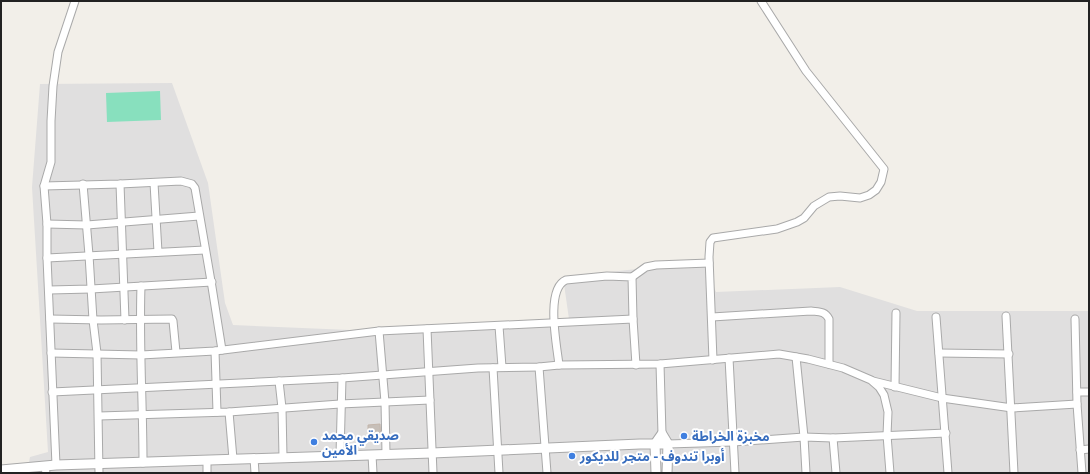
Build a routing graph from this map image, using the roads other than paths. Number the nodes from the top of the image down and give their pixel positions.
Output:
1 (75, 1) edge
2 (761, 1) edge
3 (154, 183) junction
4 (83, 184) junction
5 (120, 184) junction
6 (44, 186) junction
7 (199, 216) junction
8 (156, 220) junction
9 (122, 223) junction
10 (47, 224) junction
11 (87, 225) junction
12 (205, 250) junction
13 (158, 252) junction
14 (124, 253) junction
15 (89, 255) junction
16 (47, 258) junction
17 (709, 263) junction
18 (632, 277) junction
19 (212, 282) junction
20 (141, 286) junction
21 (124, 287) junction
22 (91, 289) junction
23 (49, 290) junction
24 (896, 313) dead end
25 (1006, 316) dead end
26 (712, 317) junction
27 (936, 317) dead end
28 (50, 319) junction
29 (633, 319) junction
30 (1075, 319) dead end
31 (93, 320) junction
32 (125, 320) junction
33 (140, 320) junction
34 (555, 323) junction
35 (500, 326) junction
36 (427, 329) junction
37 (379, 331) junction
38 (218, 350) junction
39 (176, 352) junction
40 (51, 353) junction
41 (939, 353) junction
42 (97, 354) junction
43 (1009, 354) junction
44 (141, 355) junction
45 (796, 357) junction
46 (729, 358) junction
47 (713, 360) junction
48 (660, 364) junction
49 (829, 364) junction
50 (559, 365) junction
51 (636, 365) junction
52 (502, 367) junction
53 (539, 367) junction
54 (493, 368) junction
55 (429, 372) junction
56 (383, 375) junction
57 (342, 378) junction
58 (871, 380) junction
59 (279, 381) junction
60 (216, 384) junction
61 (141, 387) junction
62 (895, 387) junction
63 (98, 390) junction
64 (52, 392) junction
65 (1077, 392) junction
66 (1089, 392) edge
67 (942, 398) junction
68 (430, 400) junction
69 (385, 402) junction
70 (340, 404) junction
71 (1077, 404) junction
72 (282, 408) junction
73 (1012, 408) junction
74 (218, 412) junction
75 (229, 412) junction
76 (143, 414) junction
77 (99, 416) junction
78 (946, 433) junction
79 (662, 434) junction
80 (887, 435) junction
81 (804, 437) junction
82 (833, 438) junction
83 (733, 442) junction
84 (655, 444) junction
85 (668, 444) junction
86 (545, 449) junction
87 (1089, 449) edge
88 (498, 450) junction
89 (1080, 450) junction
90 (432, 453) junction
91 (386, 454) junction
92 (372, 455) junction
93 (340, 456) junction
94 (284, 457) junction
95 (254, 458) junction
96 (232, 459) junction
97 (207, 460) junction
98 (143, 463) junction
99 (56, 465) junction
100 (3, 468) edge
101 (99, 469) edge
102 (45, 470) edge
103 (207, 473) edge
104 (255, 473) edge
105 (373, 473) edge
106 (433, 473) edge
107 (499, 473) edge
108 (547, 473) edge
109 (656, 473) edge
110 (667, 473) edge
111 (735, 473) edge
112 (806, 473) edge
113 (836, 473) edge
114 (890, 473) edge
115 (948, 473) edge
116 (1014, 473) edge
117 (1082, 473) edge

1 - 6 street
2 - 17 street
3 - 5 street
3 - 7 street
3 - 8 street
4 - 5 street
4 - 6 street
4 - 11 street
5 - 9 street
6 - 10 street
7 - 8 street
7 - 12 street
8 - 9 street
8 - 13 street
9 - 11 street
9 - 14 street
10 - 11 street
10 - 16 street
11 - 15 street
12 - 13 street
12 - 19 street
13 - 14 street
14 - 15 street
14 - 21 street
15 - 16 street
15 - 22 street
16 - 23 street
17 - 18 street
17 - 26 street
18 - 29 street
18 - 34 street
19 - 20 street
19 - 38 street
20 - 21 street
20 - 33 street
21 - 22 street
21 - 32 street
22 - 23 street
22 - 31 street
23 - 28 street
24 - 62 street
25 - 43 street
26 - 47 street
26 - 49 street
27 - 41 street
28 - 31 street
28 - 40 street
29 - 34 street
29 - 51 street
30 - 65 street
31 - 32 street
31 - 42 street
32 - 33 street
33 - 39 street
33 - 44 street
34 - 35 street
34 - 50 street
35 - 36 street
35 - 52 street
36 - 37 street
36 - 55 street
37 - 38 street
37 - 56 street
38 - 39 street
38 - 60 street
39 - 44 street
40 - 42 street
40 - 64 street
41 - 43 street
41 - 67 street
42 - 44 street
42 - 63 street
43 - 73 street
44 - 61 street
45 - 46 street
45 - 49 street
45 - 81 street
46 - 47 street
46 - 83 street
47 - 48 street
48 - 51 street
48 - 79 street
49 - 58 street
50 - 51 street
50 - 53 street
52 - 53 street
52 - 54 street
53 - 86 street
54 - 55 street
54 - 88 street
55 - 56 street
55 - 68 street
56 - 57 street
56 - 69 street
57 - 59 street
57 - 70 street
58 - 62 street
58 - 80 street
59 - 60 street
59 - 72 street
60 - 61 street
60 - 74 street
61 - 63 street
61 - 76 street
62 - 67 street
63 - 64 street
63 - 77 street
64 - 99 street
65 - 66 street
65 - 71 street
67 - 73 street
67 - 78 street
68 - 69 street
68 - 90 street
69 - 70 street
69 - 91 street
70 - 72 street
70 - 93 street
71 - 73 street
71 - 89 street
72 - 75 street
72 - 94 street
73 - 116 street
74 - 75 street
74 - 76 street
75 - 96 street
76 - 77 street
76 - 98 street
77 - 101 street
78 - 80 street
78 - 115 street
79 - 84 street
79 - 85 street
80 - 82 street
80 - 114 street
81 - 82 street
81 - 83 street
81 - 112 street
82 - 113 street
83 - 85 street
83 - 111 street
84 - 85 street
84 - 86 street
84 - 109 street
85 - 110 street
86 - 88 street
86 - 108 street
87 - 89 street
88 - 90 street
88 - 107 street
89 - 117 street
90 - 91 street
90 - 106 street
91 - 92 street
92 - 93 street
92 - 105 street
93 - 94 street
94 - 95 street
95 - 96 street
95 - 104 street
96 - 97 street
97 - 98 street
97 - 103 street
98 - 101 street
99 - 101 street
99 - 102 street
100 - 102 street

